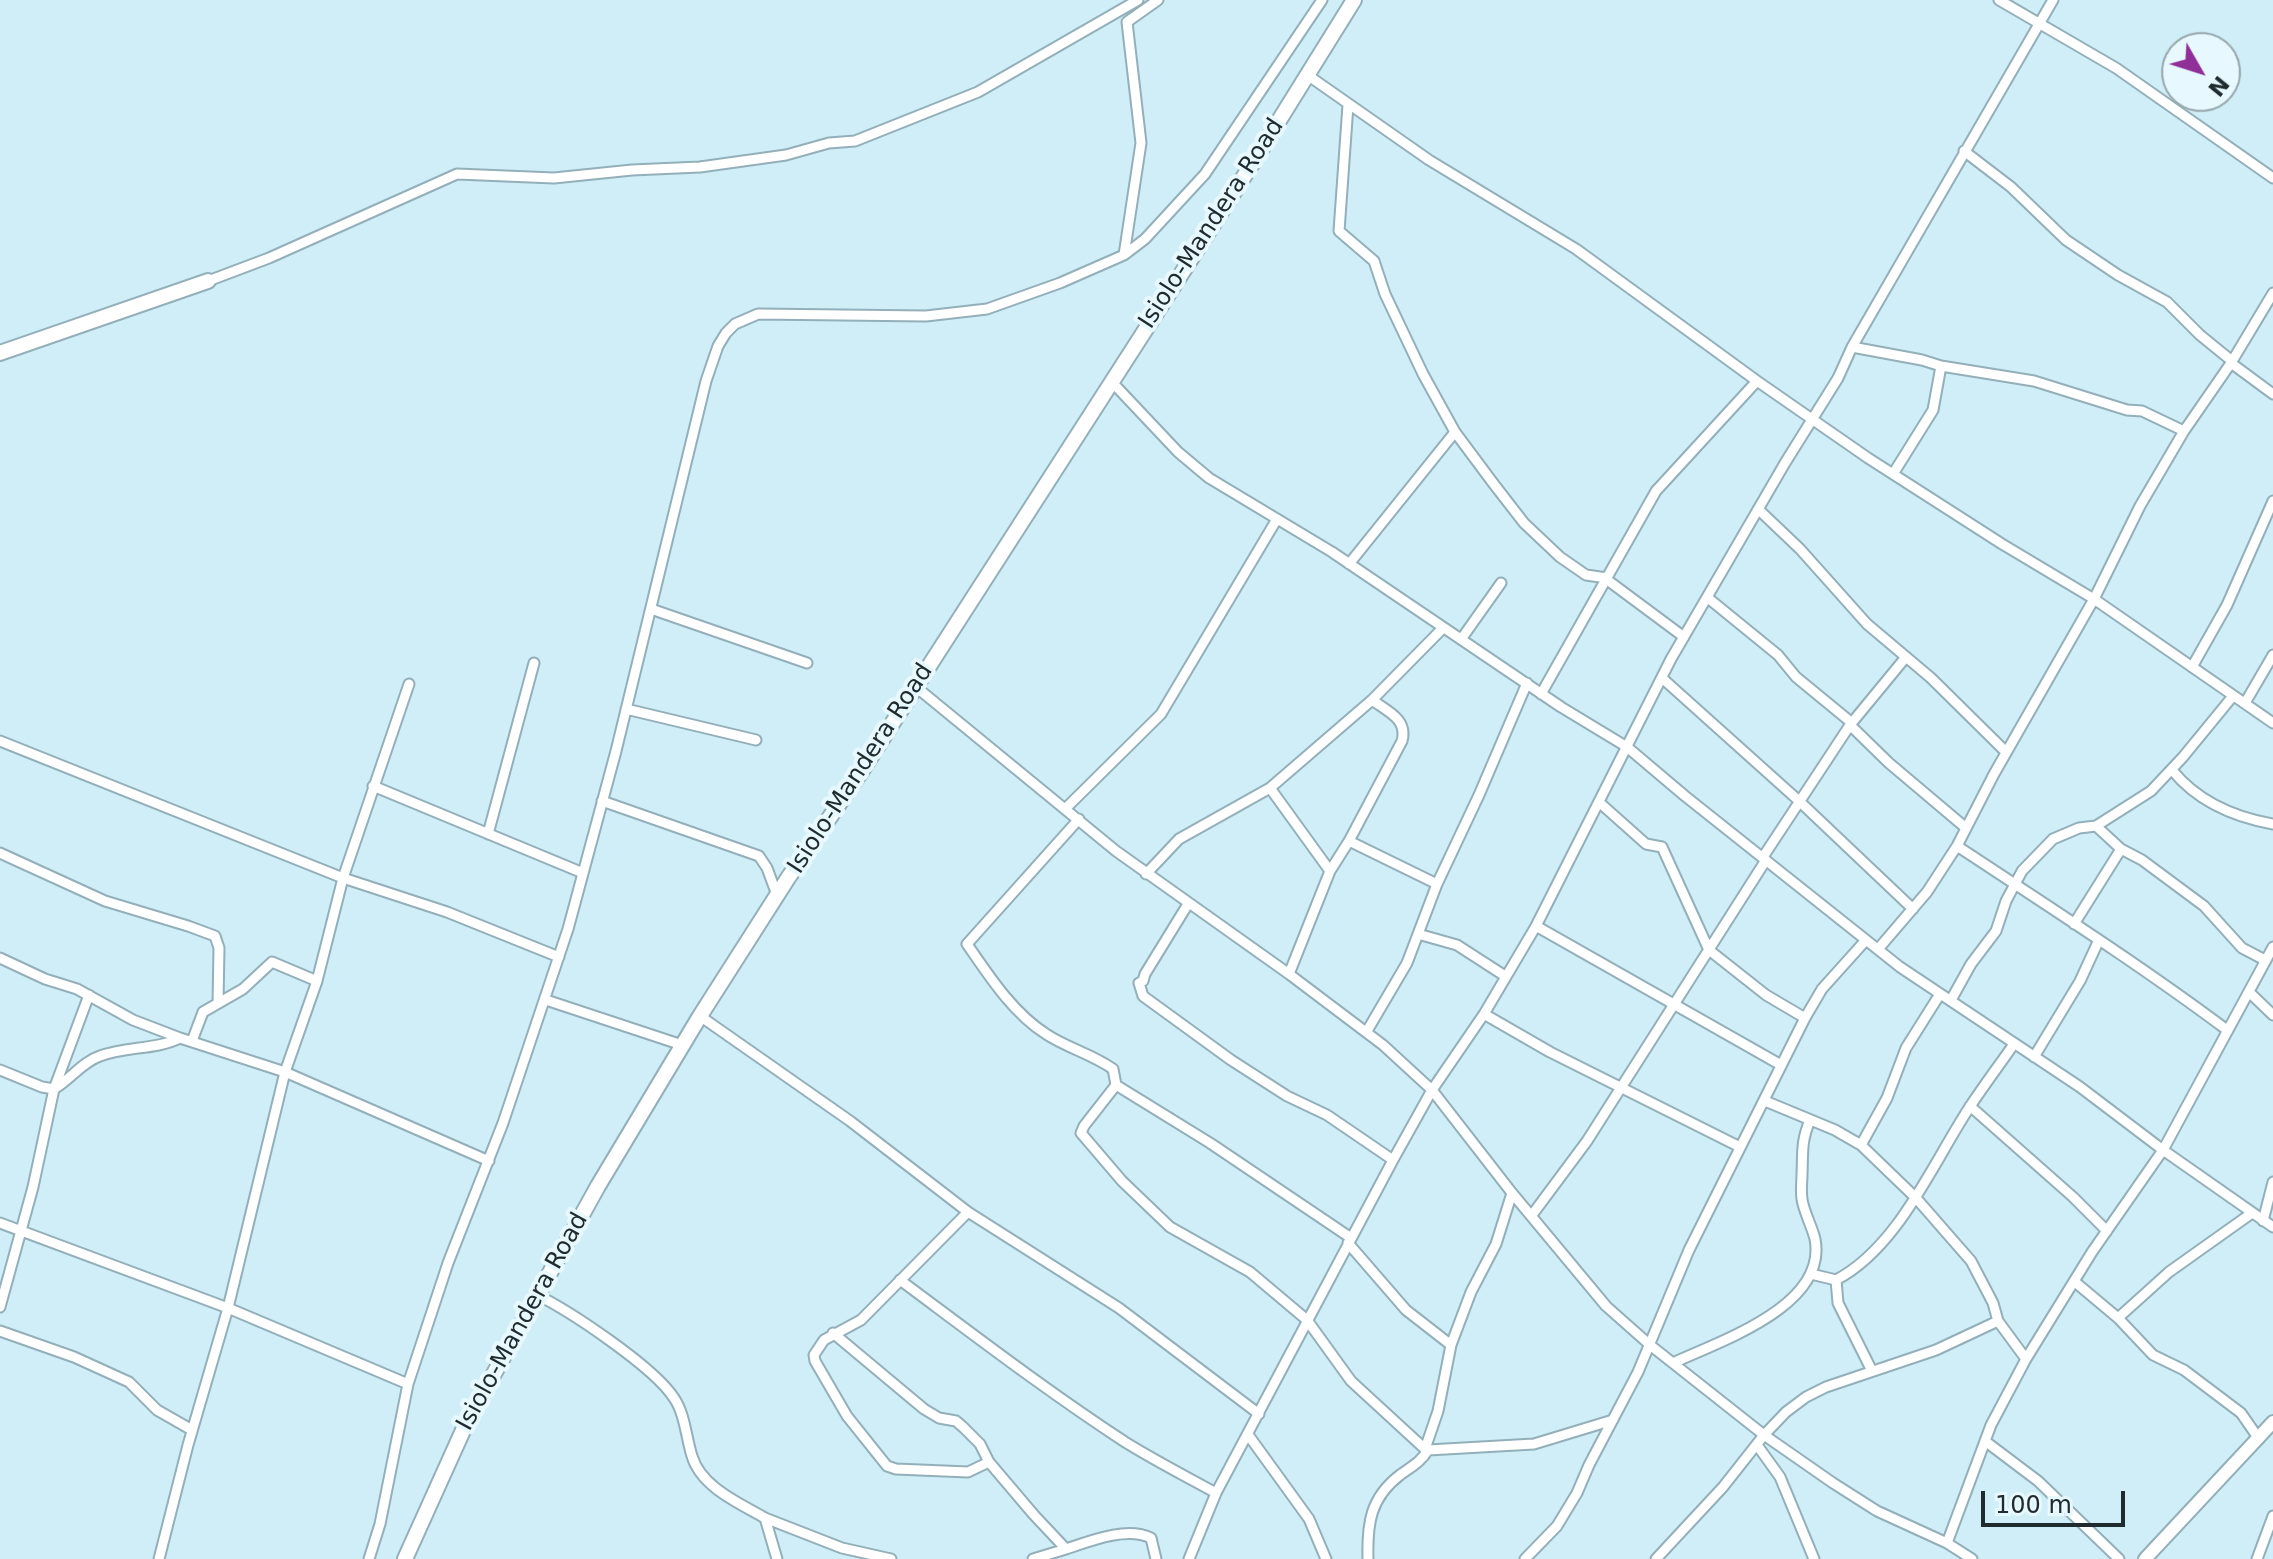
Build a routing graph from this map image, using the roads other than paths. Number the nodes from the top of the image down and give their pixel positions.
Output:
1 (1138, 0) edge
2 (1158, 0) edge
3 (1322, 0) edge
4 (1354, 0) edge
5 (1999, 0) edge
6 (2053, 0) edge
7 (2038, 23) junction
8 (1306, 74) junction
9 (1348, 105) junction
10 (1964, 151) junction
11 (2273, 178) edge
12 (1124, 255) junction
13 (208, 281) joint
14 (2273, 293) edge
15 (1852, 347) junction
16 (0, 353) edge
17 (2232, 362) junction
18 (1941, 366) junction
19 (1111, 381) junction
20 (1757, 381) junction
21 (2273, 394) edge
22 (1811, 420) junction
23 (2184, 431) junction
24 (1455, 432) junction
25 (1893, 474) junction
26 (2273, 501) edge
27 (1758, 509) junction
28 (1277, 519) junction
29 (1349, 564) junction
30 (1607, 578) junction
31 (1501, 583) dead end
32 (1708, 598) junction
33 (2094, 599) junction
34 (651, 609) junction
35 (1443, 628) junction
36 (1684, 637) junction
37 (1462, 638) junction
38 (2273, 655) edge
39 (1906, 657) junction
40 (534, 663) dead end
41 (807, 663) dead end
42 (2192, 667) junction
43 (1662, 678) junction
44 (1527, 683) junction
45 (409, 684) dead end
46 (916, 687) junction
47 (1541, 694) junction
48 (2233, 696) junction
49 (1372, 700) junction
50 (2245, 703) junction
51 (626, 709) junction
52 (2273, 723) edge
53 (1851, 724) junction
54 (756, 740) dead end
55 (0, 741) edge
56 (1627, 747) junction
57 (2006, 752) junction
58 (2172, 770) junction
59 (373, 786) junction
60 (1270, 788) junction
61 (1798, 800) junction
62 (602, 801) junction
63 (1600, 803) junction
64 (1066, 808) junction
65 (1079, 819) junction
66 (2273, 824) edge
67 (2096, 826) junction
68 (1966, 828) junction
69 (488, 834) junction
70 (1349, 841) junction
71 (1957, 846) junction
72 (2121, 849) junction
73 (0, 853) edge
74 (1764, 859) junction
75 (1330, 871) junction
76 (583, 873) junction
77 (1146, 874) junction
78 (343, 878) junction
79 (1437, 884) junction
80 (2014, 884) junction
81 (777, 895) junction
82 (1188, 904) junction
83 (1913, 909) junction
84 (2074, 924) junction
85 (1536, 926) junction
86 (1418, 934) junction
87 (1866, 940) junction
88 (2098, 942) junction
89 (1879, 948) junction
90 (1709, 950) junction
91 (2272, 950) edge
92 (559, 957) junction
93 (0, 958) edge
94 (2265, 960) junction
95 (1289, 974) junction
96 (1505, 976) junction
97 (317, 981) junction
98 (2249, 992) junction
99 (1940, 994) junction
100 (89, 995) junction
101 (546, 1000) junction
102 (1951, 1000) junction
103 (218, 1003) junction
104 (1674, 1006) junction
105 (1484, 1014) junction
106 (2273, 1015) edge
107 (700, 1016) junction
108 (1805, 1018) junction
109 (2227, 1030) junction
110 (1367, 1031) junction
111 (180, 1038) junction
112 (192, 1041) junction
113 (2014, 1044) junction
114 (682, 1045) junction
115 (2034, 1057) junction
116 (1781, 1065) junction
117 (0, 1070) edge
118 (285, 1072) junction
119 (1116, 1085) junction
120 (1620, 1088) junction
121 (54, 1089) junction
122 (1432, 1090) junction
123 (1765, 1101) junction
124 (1970, 1106) junction
125 (1810, 1120) junction
126 (1861, 1145) junction
127 (1740, 1147) junction
128 (2163, 1150) junction
129 (1393, 1160) junction
130 (489, 1161) junction
131 (2273, 1182) edge
132 (1512, 1193) junction
133 (1916, 1198) junction
134 (968, 1212) junction
135 (2252, 1213) junction
136 (1532, 1215) junction
137 (0, 1223) edge
138 (2268, 1224) edge
139 (21, 1231) junction
140 (2107, 1231) junction
141 (1350, 1241) junction
142 (1811, 1274) junction
143 (900, 1280) junction
144 (1836, 1280) junction
145 (2075, 1282) junction
146 (537, 1295) junction
147 (0, 1307) edge
148 (228, 1308) junction
149 (2118, 1318) junction
150 (1307, 1320) junction
151 (1998, 1321) junction
152 (0, 1331) edge
153 (833, 1333) junction
154 (1451, 1345) junction
155 (1650, 1345) junction
156 (2026, 1359) junction
157 (1673, 1363) junction
158 (1872, 1371) junction
159 (408, 1384) junction
160 (1259, 1414) junction
161 (1613, 1420) junction
162 (2273, 1422) edge
163 (192, 1430) junction
164 (1764, 1435) junction
165 (1249, 1436) junction
166 (2259, 1439) junction
167 (1985, 1441) junction
168 (1757, 1445) junction
169 (1426, 1450) junction
170 (989, 1462) junction
171 (1216, 1493) junction
172 (2273, 1516) edge
173 (765, 1518) junction
174 (2268, 1528) junction
175 (2273, 1542) edge
176 (1947, 1543) junction
177 (1066, 1549) junction
178 (159, 1559) edge
179 (369, 1559) edge
180 (405, 1559) edge
181 (777, 1559) edge
182 (891, 1559) edge
183 (1033, 1559) edge
184 (1156, 1559) edge
185 (1189, 1559) edge
186 (1326, 1559) edge
187 (1368, 1559) edge
188 (1525, 1559) edge
189 (1656, 1559) edge
190 (1814, 1559) edge
191 (1972, 1559) edge
192 (2119, 1559) edge
193 (2145, 1559) edge
194 (2257, 1559) edge

1 - 13 street
2 - 12 street
3 - 12 street
4 - 8 highway, Isiolo-Mandera Road
5 - 7 street
6 - 7 street
7 - 10 street
7 - 11 street
8 - 9 street
8 - 19 highway, Isiolo-Mandera Road
9 - 20 street
9 - 24 street
10 - 15 street
10 - 17 street
12 - 34 street
13 - 16 highway
14 - 17 street
15 - 18 street
15 - 22 street
17 - 21 street
17 - 23 street
18 - 23 street
18 - 25 street
19 - 28 street
19 - 46 highway, Isiolo-Mandera Road
20 - 22 street
20 - 30 street
22 - 25 street
22 - 27 street
23 - 33 street
24 - 29 street
24 - 30 street
25 - 33 street
26 - 42 street
27 - 32 street
27 - 39 street
28 - 29 street
28 - 64 street
29 - 35 street
30 - 36 street
30 - 47 street
31 - 37 street
32 - 36 street
32 - 53 street
33 - 42 street
33 - 57 street
34 - 41 street
34 - 51 street
35 - 37 street
35 - 49 street
36 - 43 street
37 - 44 street
38 - 50 street
39 - 53 street
39 - 57 street
40 - 69 street
42 - 48 street
43 - 56 street
43 - 61 street
44 - 47 street
44 - 79 street
45 - 59 street
46 - 64 street
46 - 81 highway, Isiolo-Mandera Road
47 - 56 street
48 - 50 street
48 - 58 street
49 - 60 street
49 - 70 street
50 - 52 street
51 - 54 street
51 - 62 street
53 - 61 street
53 - 68 street
55 - 78 street
56 - 63 street
56 - 74 street
57 - 68 street
58 - 66 street
58 - 67 street
59 - 69 street
59 - 78 street
60 - 75 street
60 - 77 street
61 - 74 street
61 - 83 street
62 - 76 street
62 - 81 street
63 - 85 street
63 - 90 street
64 - 65 street
65 - 77 street
65 - 119 street
67 - 72 street
67 - 80 street
68 - 71 street
69 - 76 street
70 - 75 street
70 - 79 street
71 - 80 street
71 - 83 street
72 - 84 street
72 - 94 street
73 - 103 street
74 - 87 street
74 - 90 street
75 - 95 street
76 - 92 street
77 - 82 street
78 - 92 street
78 - 97 street
79 - 86 street
80 - 84 street
80 - 102 street
81 - 107 highway, Isiolo-Mandera Road
82 - 95 street
82 - 129 street
83 - 89 street
84 - 88 street
85 - 96 street
85 - 104 street
86 - 96 street
86 - 110 street
87 - 89 street
87 - 108 street
88 - 109 street
88 - 115 street
89 - 99 street
90 - 104 street
90 - 108 street
91 - 94 street
92 - 101 street
93 - 100 street
94 - 98 street
95 - 110 street
96 - 105 street
97 - 103 street
97 - 118 street
98 - 106 street
98 - 109 street
99 - 102 street
99 - 126 street
100 - 111 street
100 - 121 street
101 - 114 street
101 - 130 street
102 - 113 street
103 - 112 street
104 - 116 street
104 - 120 street
105 - 120 street
105 - 122 street
107 - 114 highway, Isiolo-Mandera Road
107 - 134 street
108 - 116 street
109 - 128 street
110 - 122 street
111 - 112 street
111 - 121 street
112 - 118 street
113 - 115 street
113 - 124 street
114 - 146 highway, Isiolo-Mandera Road
115 - 128 street
116 - 123 street
117 - 121 street
118 - 130 street
118 - 148 street
119 - 141 street
119 - 150 street
120 - 127 street
120 - 136 street
121 - 139 street
122 - 129 street
122 - 132 street
123 - 125 street
123 - 127 street
124 - 133 street
124 - 140 street
125 - 126 street
125 - 142 street
126 - 133 street
127 - 155 street
128 - 135 street
128 - 140 street
129 - 141 street
130 - 159 street
131 - 138 street
132 - 136 street
132 - 154 street
133 - 144 street
133 - 151 street
134 - 143 street
134 - 160 street
135 - 138 street
135 - 149 street
136 - 155 street
137 - 139 street
139 - 147 street
139 - 148 street
140 - 145 street
141 - 150 street
141 - 154 street
142 - 144 street
142 - 157 street
143 - 153 street
143 - 171 street
144 - 158 street
145 - 149 street
145 - 156 street
146 - 173 street
146 - 180 highway, Isiolo-Mandera Road
148 - 159 street
148 - 163 street
149 - 166 street
150 - 160 street
150 - 169 street
151 - 156 street
151 - 158 street
152 - 163 street
153 - 170 street
153 - 170 street
154 - 169 street
155 - 157 street
155 - 161 street
156 - 167 street
157 - 164 street
158 - 164 street
159 - 179 street
160 - 165 street
161 - 169 street
161 - 188 street
162 - 166 main road
163 - 178 street
164 - 168 street
164 - 176 street
165 - 171 street
165 - 186 street
166 - 193 main road
167 - 176 street
167 - 192 street
168 - 189 street
168 - 190 street
169 - 187 street
170 - 177 street
171 - 185 street
172 - 174 street
173 - 181 street
173 - 182 street
174 - 175 street
174 - 194 street
176 - 191 street
177 - 183 street
177 - 184 street

